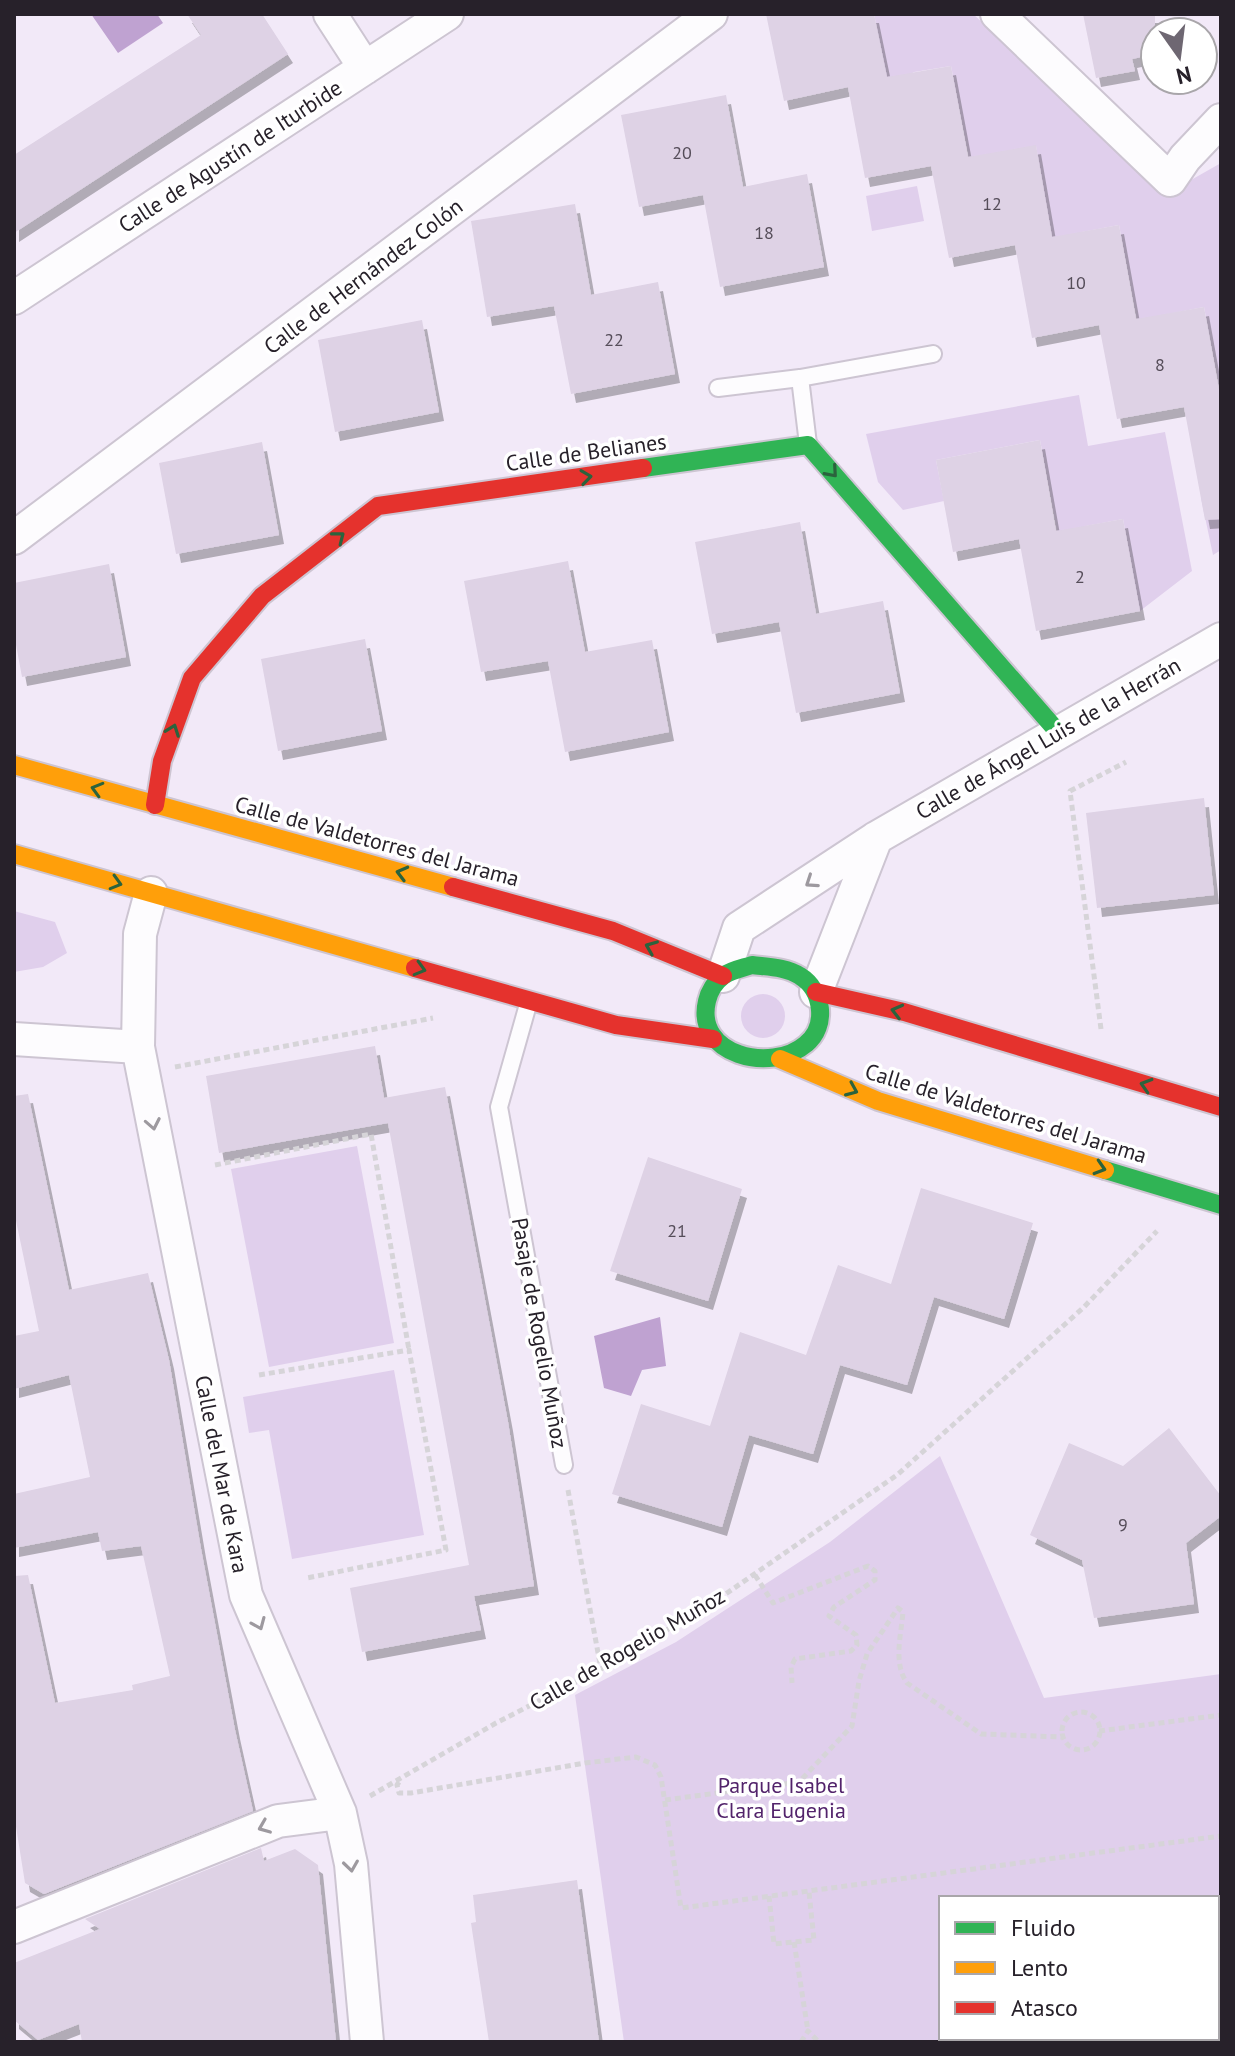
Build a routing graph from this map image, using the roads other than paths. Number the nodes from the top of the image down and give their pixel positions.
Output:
1 (330, 14) edge
2 (447, 14) edge
3 (711, 14) edge
4 (997, 14) edge
5 (365, 68) junction
6 (1221, 120) edge
7 (14, 298) edge
8 (933, 354) dead end
9 (800, 378) junction
10 (718, 388) dead end
11 (808, 445) junction
12 (14, 538) edge
13 (1221, 639) edge
14 (1058, 732) junction
15 (14, 765) edge
16 (155, 805) junction
17 (876, 838) junction
18 (14, 854) edge
19 (151, 893) junction
20 (723, 976) junction
21 (816, 992) junction
22 (530, 999) junction
23 (14, 1039) edge
24 (713, 1039) junction
25 (138, 1047) junction
26 (780, 1059) junction
27 (1221, 1107) edge
28 (1221, 1205) edge
29 (564, 1465) road end
30 (340, 1813) junction
31 (15, 1921) edge
32 (367, 2042) edge

1 - 5 street
2 - 5 street, Calle de Agustín de Iturbide
3 - 12 street, Calle de Hernández Colón
4 - 6 street
5 - 7 street, Calle de Agustín de Iturbide
8 - 9 lane
9 - 10 lane
9 - 11 lane
11 -> 14 street
16 -> 11 street, Calle de Belianes
13 - 14 street, Calle de Ángel Luis de la Herrán
14 - 17 street, Calle de Ángel Luis de la Herrán
16 -> 15 street, Calle de Valdetorres del Jarama
20 -> 16 street, Calle de Valdetorres del Jarama
17 -> 20 street, Calle de Ángel Luis de la Herrán
17 - 21 street
18 -> 19 street
19 -> 22 street
19 - 25 street, Calle del Mar de Kara
20 - 21 street
20 - 24 street
21 - 26 street
27 -> 21 street
22 - 24 street
22 - 29 lane, Pasaje de Rogelio Muñoz
23 - 25 street
24 - 26 street
25 -> 30 street, Calle del Mar de Kara
26 -> 28 street, Calle de Valdetorres del Jarama
30 -> 31 street
30 -> 32 street, Calle del Mar de Kara

